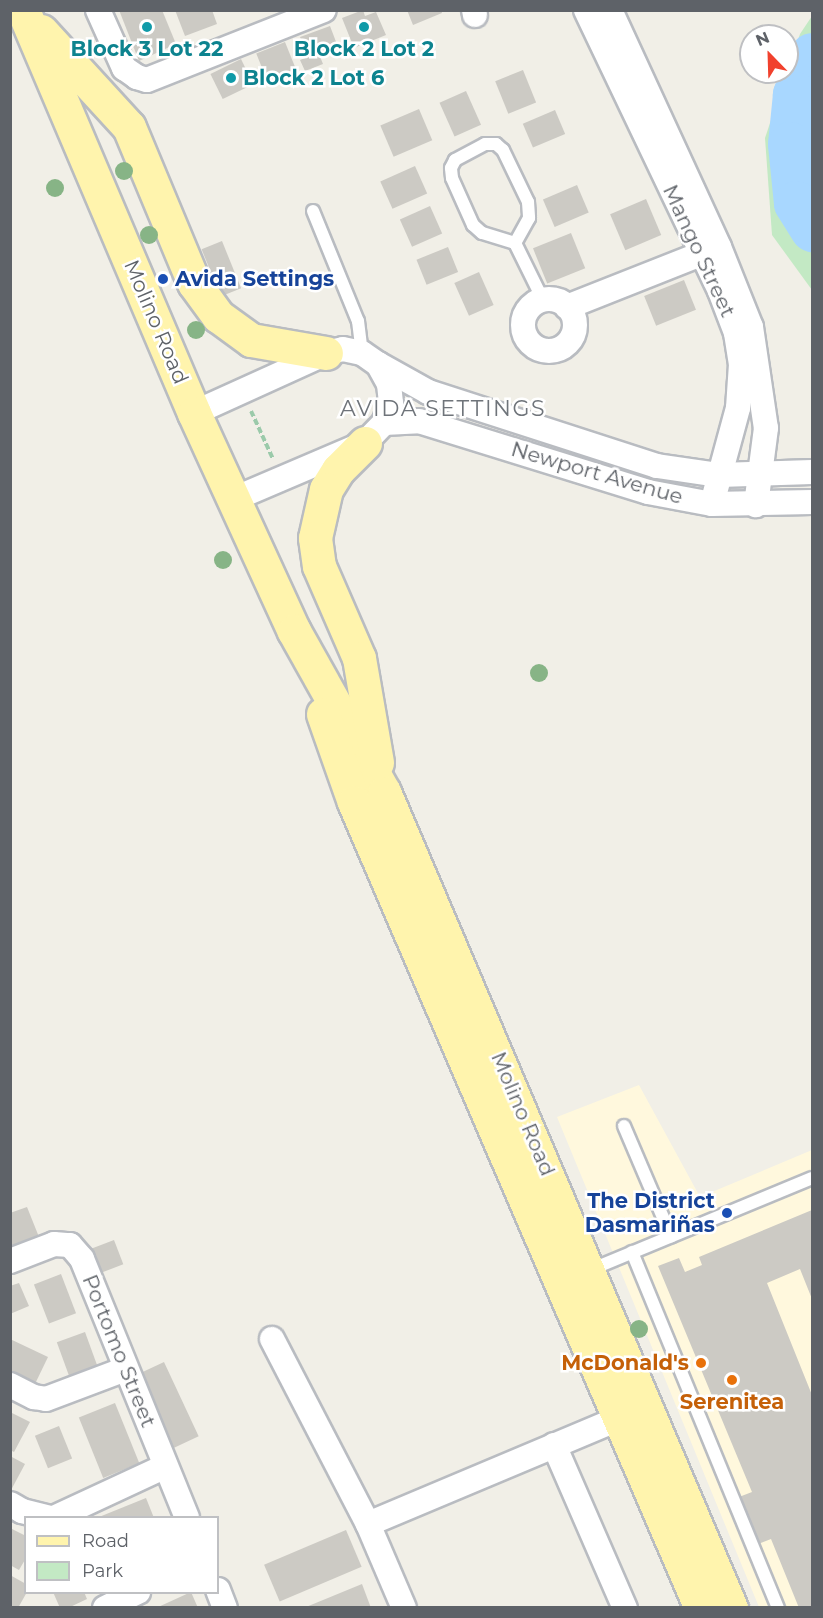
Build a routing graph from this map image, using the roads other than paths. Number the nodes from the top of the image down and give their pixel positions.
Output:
1 (98, 10) edge
2 (324, 10) edge
3 (585, 10) edge
4 (610, 10) edge
5 (24, 12) edge
6 (629, 76) junction
7 (313, 211) dead end
8 (515, 243) junction
9 (710, 251) junction
10 (543, 300) junction
11 (567, 307) junction
12 (326, 353) junction
13 (370, 359) junction
14 (195, 413) junction
15 (375, 433) junction
16 (813, 472) edge
17 (759, 474) junction
18 (719, 475) junction
19 (234, 499) junction
20 (813, 502) edge
21 (712, 504) junction
22 (756, 505) junction
23 (294, 631) junction
24 (384, 792) junction
25 (624, 1126) dead end
26 (813, 1178) edge
27 (671, 1236) junction
28 (632, 1252) junction
29 (10, 1261) edge
30 (575, 1276) junction
31 (272, 1339) dead end
32 (126, 1369) junction
33 (10, 1385) edge
34 (634, 1413) junction
35 (554, 1445) junction
36 (166, 1466) junction
37 (10, 1504) edge
38 (43, 1516) edge
39 (56, 1516) edge
40 (186, 1516) edge
41 (368, 1524) junction
42 (219, 1593) edge
43 (136, 1594) edge
44 (105, 1608) edge
45 (225, 1608) edge
46 (404, 1608) edge
47 (625, 1608) edge
48 (701, 1608) edge
49 (731, 1608) edge
50 (778, 1608) edge

1 - 2 street
3 - 6 street, Mango Street
4 - 6 street, Mango Street
5 - 12 main road
5 - 14 main road, Molino Road
6 - 9 street, Mango Street
7 - 13 lane
8 - 8 lane
8 - 10 lane
9 - 11 street
9 - 17 street, Mango Street
9 - 18 street, Mango Street
10 - 11 street
10 - 11 street
12 - 13 street, Newport Avenue
12 - 14 street, Newport Avenue
13 - 15 street
13 - 18 street, Newport Avenue
14 - 19 main road, Molino Road
15 - 19 street, Newport Avenue
15 - 21 street, Newport Avenue
15 - 24 main road
16 - 17 street, Newport Avenue
17 - 18 street, Newport Avenue
17 - 22 street, Mango Street
18 - 21 street, Mango Street
19 - 23 main road, Molino Road
20 - 22 street, Newport Avenue
21 - 22 street, Newport Avenue
23 - 24 main road, Molino Road
23 - 30 main road, Molino Road
24 - 30 main road, Molino Road
25 - 27 lane
26 - 27 lane
27 - 28 lane
28 - 30 lane
28 - 50 lane
29 - 32 street, Portomo Street
30 - 34 main road, Molino Road
31 - 41 street
32 - 33 street
32 - 36 street, Portomo Street
34 - 35 street
34 - 48 main road, Molino Road
34 - 49 main road, Molino Road
35 - 41 street
35 - 47 street
36 - 39 street
36 - 40 street, Portomo Street
37 - 38 street
41 - 46 street
42 - 45 street
43 - 44 street

